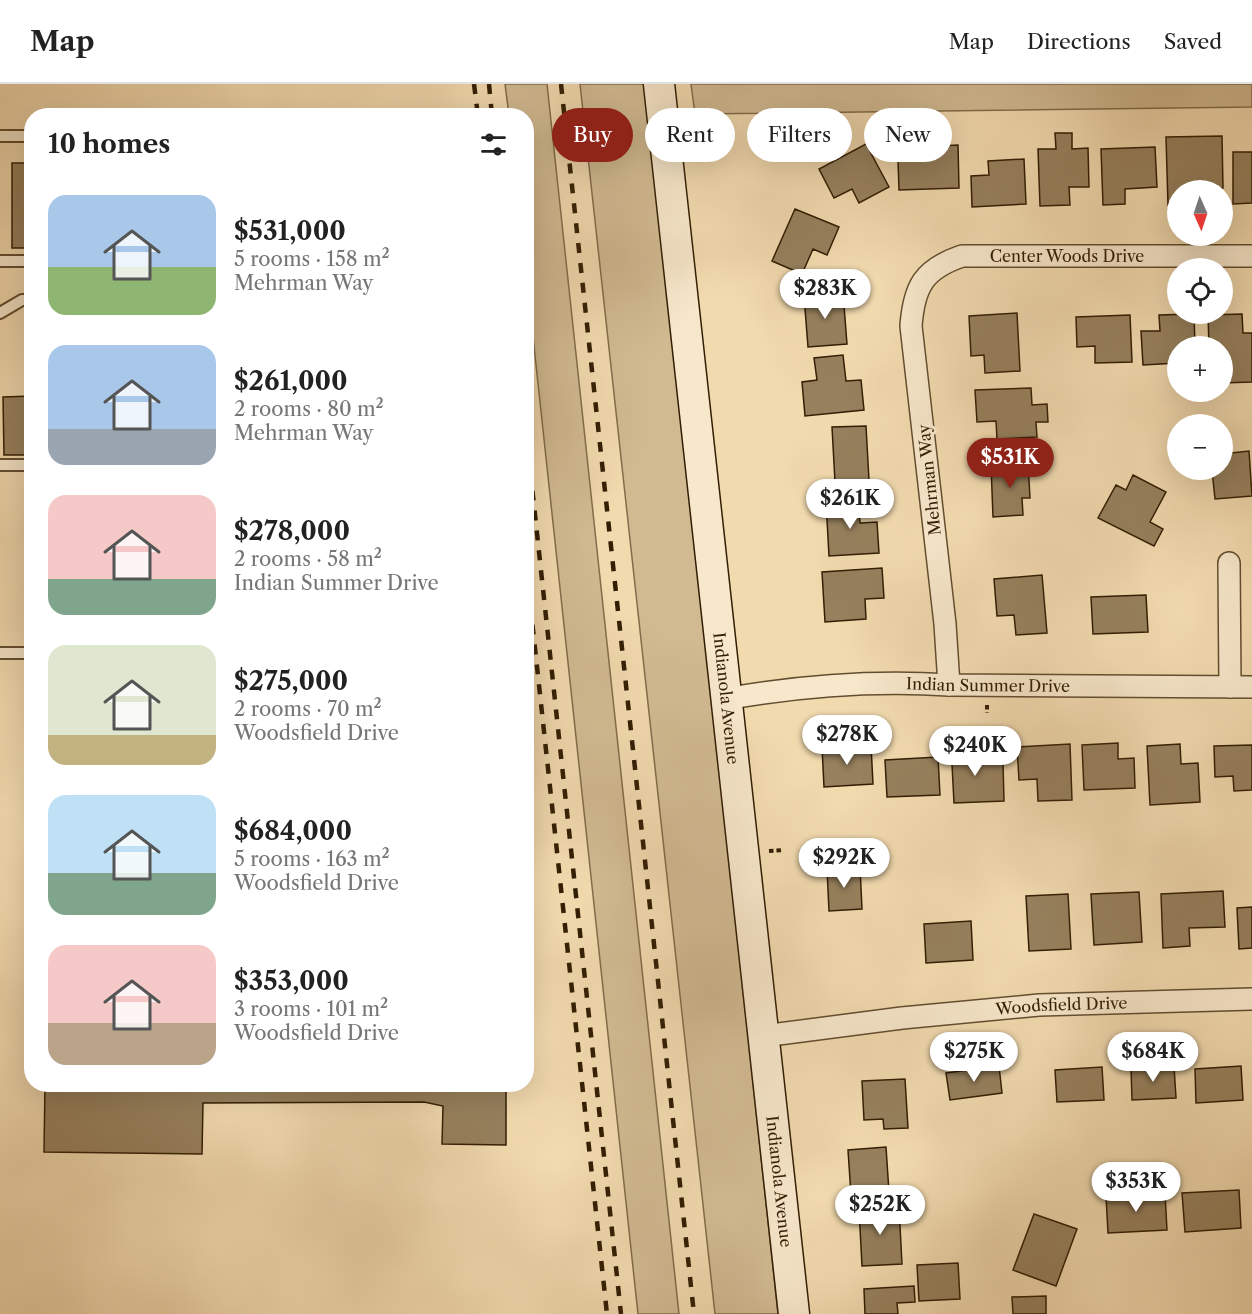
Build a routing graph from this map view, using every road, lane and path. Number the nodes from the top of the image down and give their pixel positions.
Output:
1 (659, 84) edge
2 (0, 136) edge
3 (24, 136) edge
4 (1252, 256) edge
5 (0, 261) edge
6 (24, 261) edge
7 (924, 278) joint
8 (24, 300) edge
9 (0, 313) edge
10 (0, 465) edge
11 (24, 465) edge
12 (1229, 563) dead end
13 (0, 653) edge
14 (24, 653) edge
15 (949, 685) junction
16 (1230, 687) junction
17 (1252, 687) edge
18 (725, 699) junction
19 (1252, 999) edge
20 (763, 1036) junction
21 (794, 1314) edge

1 - 18 main road, Indianola Avenue
2 - 3 lane
4 - 7 street, Center Woods Drive
5 - 6 lane
7 - 15 street, Mehrman Way
8 - 9 lane
10 - 11 lane
12 - 16 street
13 - 14 lane
15 - 16 street, Indian Summer Drive
15 - 18 street, Indian Summer Drive
16 - 17 street, Indian Summer Drive
18 - 20 main road, Indianola Avenue
19 - 20 street, Woodsfield Drive
20 - 21 main road, Indianola Avenue

